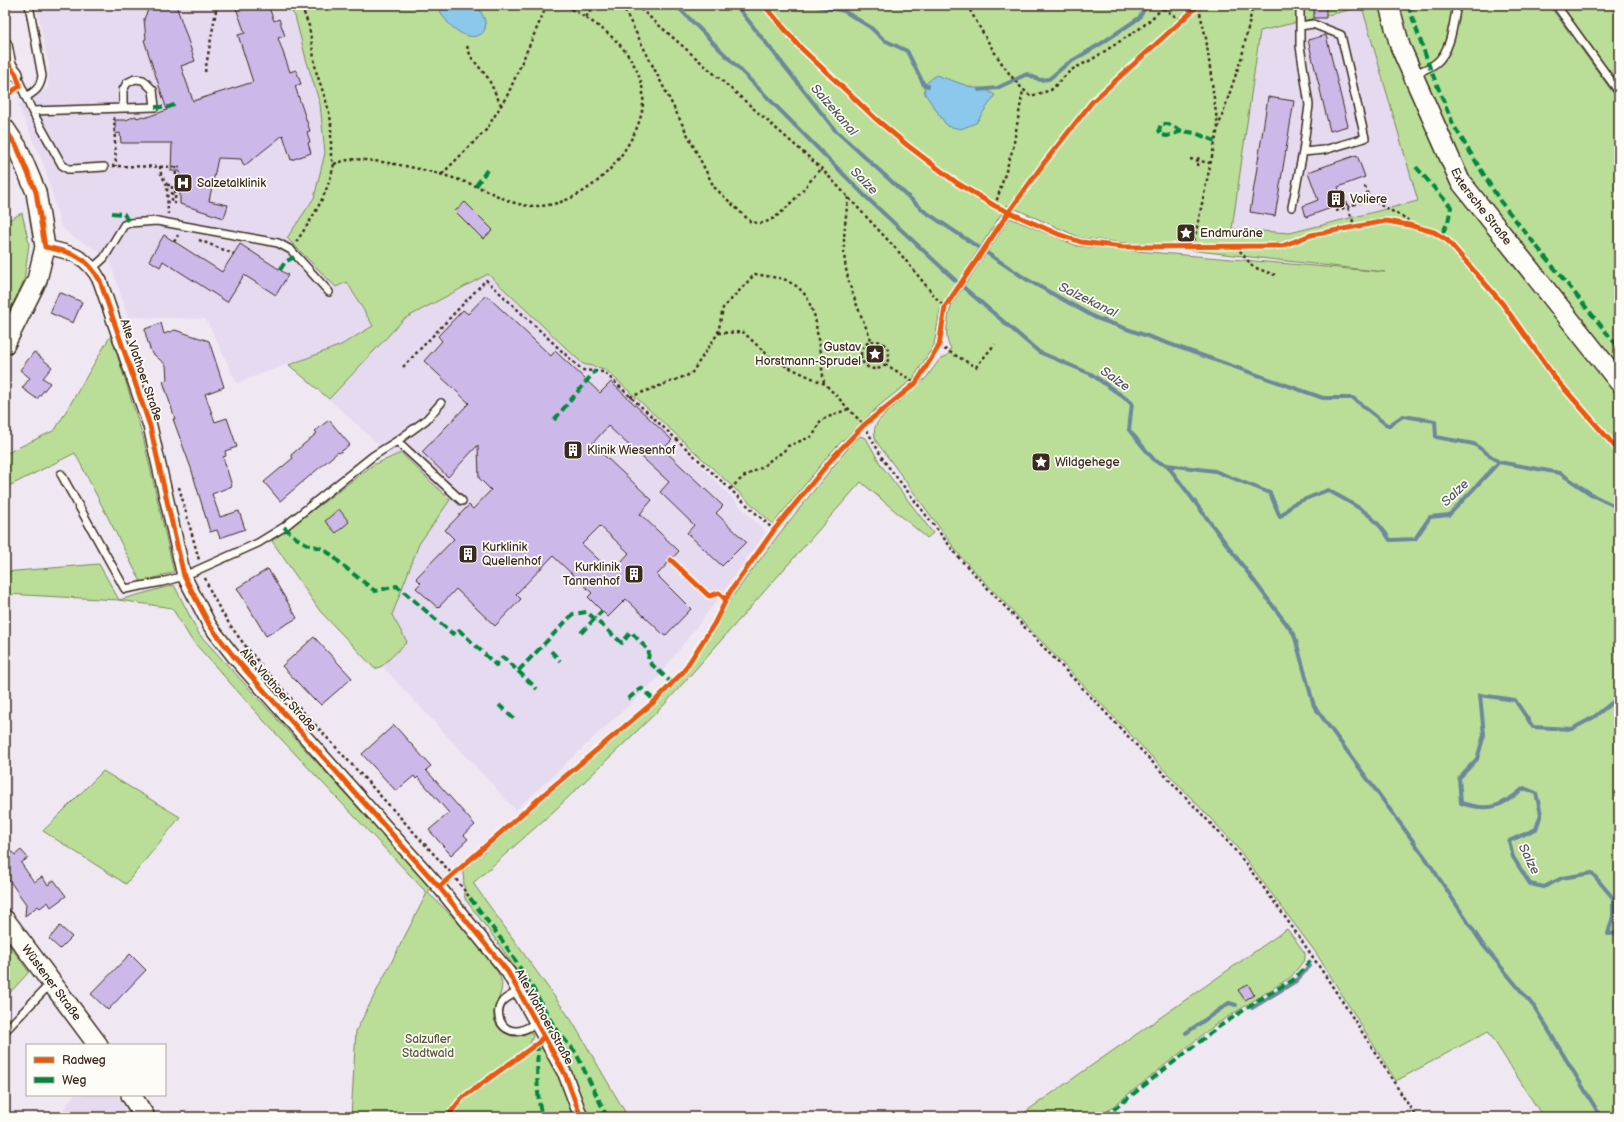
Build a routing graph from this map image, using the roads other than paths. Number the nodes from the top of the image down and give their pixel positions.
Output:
1 (29, 5) edge
2 (1300, 5) edge
3 (1389, 5) edge
4 (1457, 5) edge
5 (1556, 5) edge
6 (1300, 26) junction
7 (5, 45) edge
8 (10, 70) edge
9 (1412, 75) junction
10 (1619, 92) edge
11 (26, 96) junction
12 (123, 108) junction
13 (32, 111) junction
14 (5, 129) edge
15 (11, 151) edge
16 (1303, 152) junction
17 (104, 167) road end
18 (1292, 207) dead end
19 (45, 247) junction
20 (93, 268) junction
21 (329, 292) dead end
22 (5, 344) edge
23 (1619, 382) edge
24 (442, 403) dead end
25 (397, 441) junction
26 (61, 474) dead end
27 (462, 501) dead end
28 (184, 576) junction
29 (5, 920) edge
30 (52, 982) junction
31 (520, 991) junction
32 (537, 1022) junction
33 (5, 1031) edge
34 (97, 1044) edge
35 (132, 1096) edge
36 (144, 1117) edge
37 (581, 1117) edge

1 - 11 lane
2 - 6 lane
3 - 9 main road, Extersche Straße
4 - 9 lane
5 - 10 lane
6 - 16 lane
6 - 16 lane
7 - 8 street
8 - 11 lane
9 - 23 main road, Extersche Straße
11 - 13 lane
12 - 12 lane
12 - 13 lane
13 - 17 lane
14 - 15 main road
15 - 19 main road
16 - 18 lane
19 - 20 street, Alte Vlothoer Straße
19 - 22 main road
20 - 21 lane
20 - 28 street, Alte Vlothoer Straße
24 - 25 lane
25 - 27 lane
25 - 28 lane
26 - 28 lane
28 - 31 street, Alte Vlothoer Straße
29 - 30 main road, Wüstener Straße
30 - 33 lane
30 - 34 main road, Wüstener Straße
31 - 32 street, Alte Vlothoer Straße
31 - 32 lane
32 - 37 street, Alte Vlothoer Straße
35 - 36 main road

